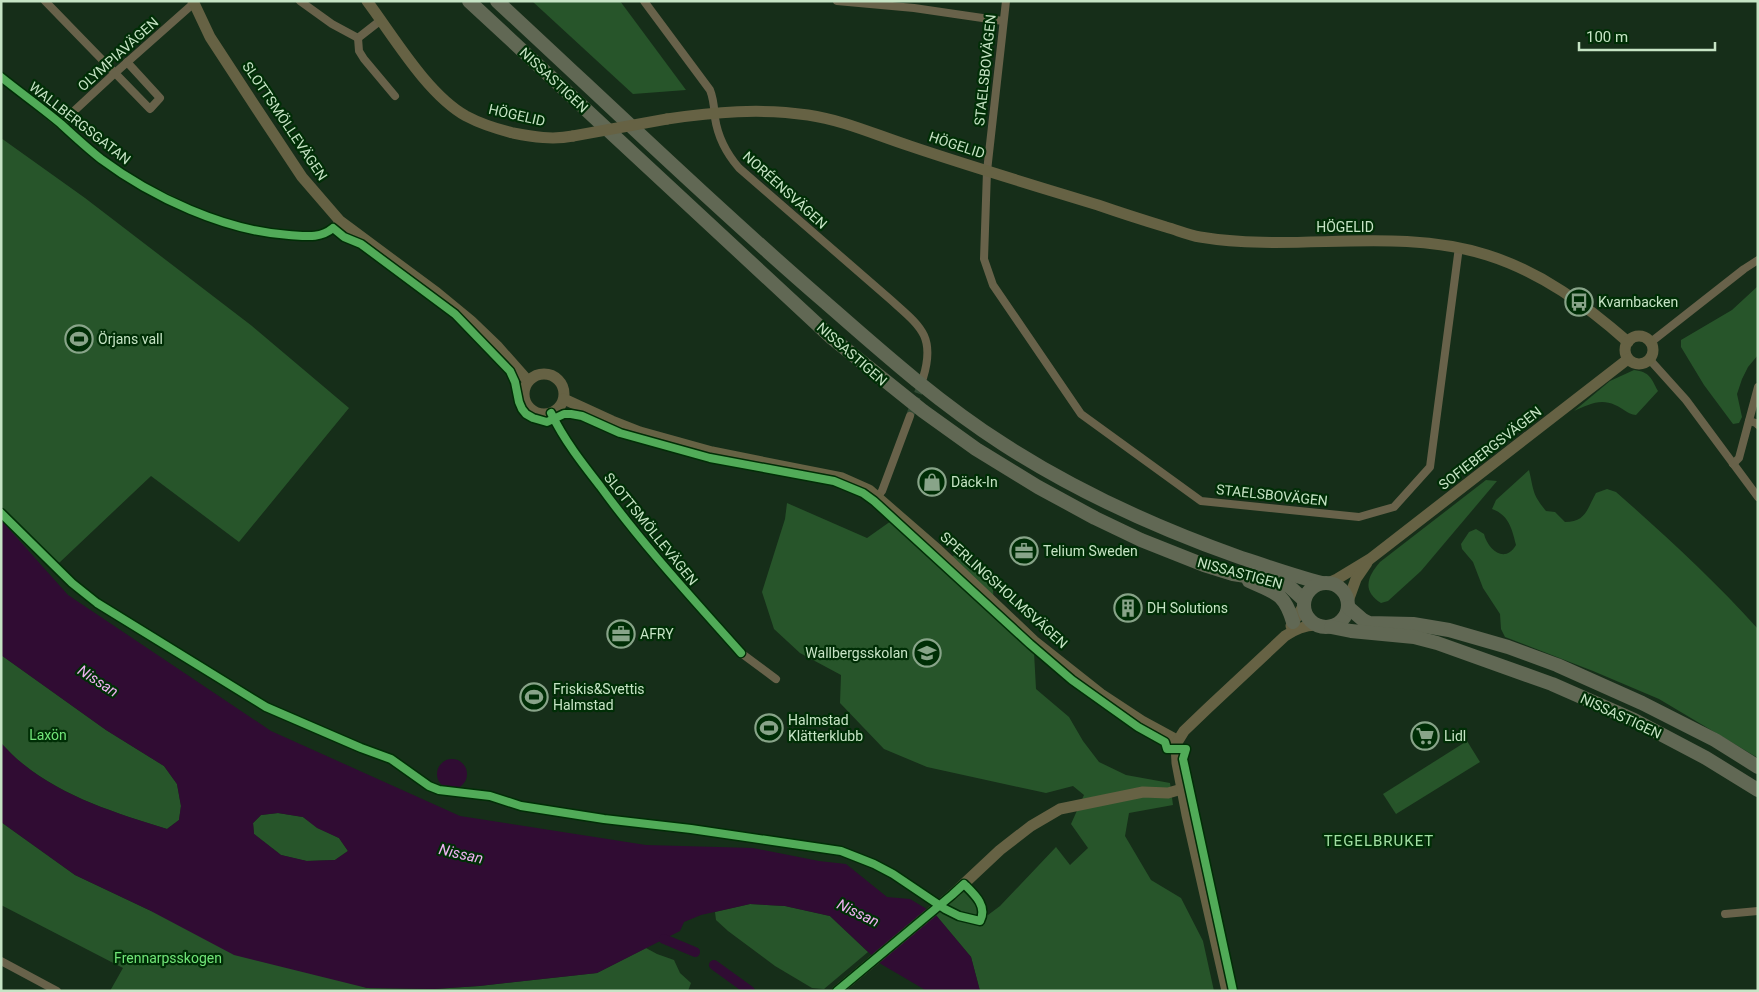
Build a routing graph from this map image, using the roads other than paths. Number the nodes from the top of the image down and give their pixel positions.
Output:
1 (45, 1) edge
2 (300, 1) edge
3 (367, 1) edge
4 (469, 1) edge
5 (497, 1) edge
6 (644, 1) edge
7 (837, 1) edge
8 (1006, 1) edge
9 (194, 2) edge
10 (381, 20) junction
11 (1004, 21) junction
12 (358, 38) junction
13 (127, 62) junction
14 (115, 73) junction
15 (1, 77) edge
16 (395, 96) dead end
17 (715, 112) junction
18 (60, 124) junction
19 (987, 171) junction
20 (340, 221) junction
21 (1459, 247) junction
22 (1758, 260) edge
23 (1628, 342) junction
24 (1651, 342) junction
25 (1628, 359) junction
26 (1650, 360) junction
27 (923, 378) tunnel mouth
28 (528, 381) junction
29 (1758, 387) edge
30 (564, 399) junction
31 (551, 413) junction
32 (910, 416) tunnel mouth
33 (1749, 421) junction
34 (1758, 425) edge
35 (1733, 464) junction
36 (877, 496) junction
37 (1758, 497) edge
38 (1370, 560) junction
39 (1233, 574) junction
40 (1325, 583) junction
41 (1304, 602) junction
42 (1348, 604) junction
43 (1293, 622) junction
44 (1316, 625) junction
45 (1332, 627) junction
46 (1284, 636) junction
47 (776, 679) dead end
48 (1177, 740) junction
49 (1758, 768) edge
50 (1182, 789) junction
51 (1758, 790) edge
52 (1758, 911) edge
53 (1725, 914) dead end
54 (1, 961) edge
55 (57, 991) edge
56 (837, 991) edge
57 (1227, 991) edge

1 - 14 street
2 - 12 street
3 - 10 street, HÖGELID
4 - 39 highway, NISSASTIGEN
5 - 40 highway, NISSASTIGEN
6 - 17 street, NORÉENSVÄGEN
7 - 11 street
8 - 11 street, STAELSBOVÄGEN
9 - 13 street, OLYMPIAVÄGEN
9 - 20 street, SLOTTSMÖLLEVÄGEN
10 - 12 street
10 - 17 street, HÖGELID, bridge
11 - 19 street, STAELSBOVÄGEN
12 - 16 street
13 - 14 street, OLYMPIAVÄGEN
13 - 14 street
14 - 18 street, OLYMPIAVÄGEN
15 - 18 street, WALLBERGSGATAN
17 - 19 street, HÖGELID
17 - 27 street, NORÉENSVÄGEN
18 - 20 street, WALLBERGSGATAN
19 - 21 street, HÖGELID
19 - 21 street, STAELSBOVÄGEN
20 - 28 street, SLOTTSMÖLLEVÄGEN
21 - 23 street, HÖGELID
22 - 24 street
23 - 24 street
23 - 25 street
24 - 26 street
25 - 26 street
25 - 38 street, SOFIEBERGSVÄGEN
26 - 35 street
28 - 30 street
28 - 31 street
29 - 33 street
30 - 31 street
30 - 36 street, SPERLINGSHOLMSVÄGEN
31 - 47 street, SLOTTSMÖLLEVÄGEN
32 - 36 street
33 - 34 street
33 - 35 street
35 - 37 street
36 - 48 street, SPERLINGSHOLMSVÄGEN
38 - 40 street, SOFIEBERGSVÄGEN
38 - 42 street, SOFIEBERGSVÄGEN
39 - 41 highway, NISSASTIGEN
39 - 43 highway
40 - 41 highway
40 - 42 highway
41 - 43 street
41 - 44 highway
42 - 45 highway
42 - 49 highway, NISSASTIGEN
43 - 46 street
44 - 45 highway
44 - 46 street
45 - 51 highway, NISSASTIGEN
46 - 48 street
48 - 50 street
50 - 56 street
50 - 57 street
52 - 53 street
54 - 55 street

